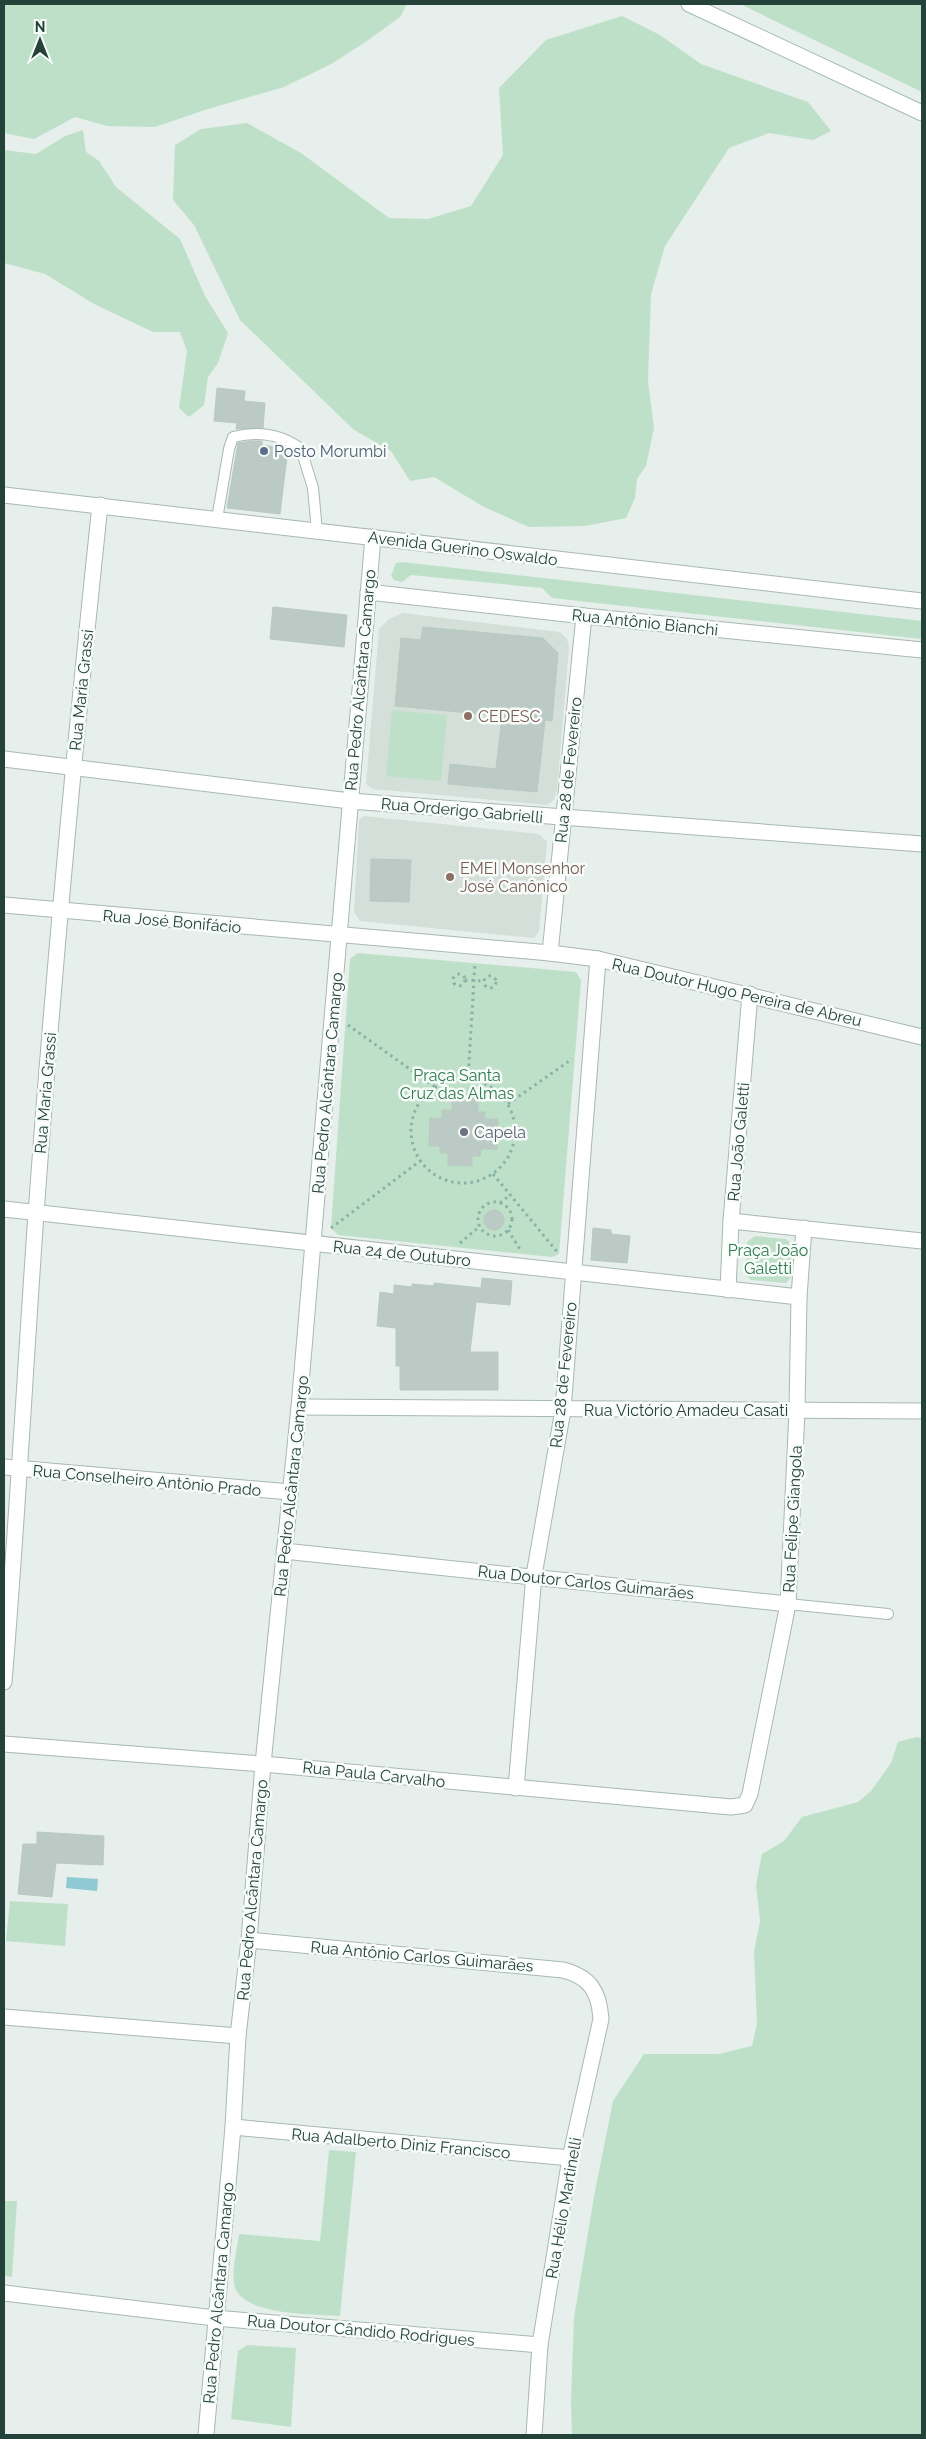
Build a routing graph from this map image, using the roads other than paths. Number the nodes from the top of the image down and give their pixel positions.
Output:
1 (689, 4) edge
2 (922, 113) edge
3 (4, 495) edge
4 (100, 505) junction
5 (218, 519) junction
6 (317, 531) junction
7 (374, 538) junction
8 (368, 592) junction
9 (922, 601) edge
10 (584, 616) junction
11 (922, 650) edge
12 (4, 759) edge
13 (72, 766) junction
14 (350, 801) junction
15 (563, 818) junction
16 (922, 844) edge
17 (4, 906) edge
18 (60, 911) junction
19 (341, 935) junction
20 (550, 953) junction
21 (598, 959) junction
22 (750, 994) junction
23 (922, 1037) edge
24 (4, 1209) edge
25 (36, 1213) junction
26 (731, 1221) junction
27 (804, 1228) junction
28 (922, 1241) edge
29 (313, 1243) junction
30 (573, 1271) junction
31 (728, 1290) junction
32 (799, 1297) junction
33 (299, 1407) junction
34 (562, 1410) junction
35 (798, 1411) junction
36 (922, 1411) edge
37 (11, 1468) edge
38 (290, 1492) junction
39 (284, 1551) junction
40 (534, 1575) junction
41 (788, 1604) junction
42 (888, 1614) dead end
43 (4, 1682) edge
44 (4, 1744) edge
45 (263, 1764) junction
46 (516, 1788) junction
47 (745, 1805) joint
48 (249, 1940) junction
49 (590, 1984) joint
50 (4, 2017) edge
51 (238, 2036) junction
52 (233, 2127) junction
53 (570, 2158) junction
54 (4, 2293) edge
55 (215, 2318) junction
56 (540, 2346) junction
57 (206, 2435) edge
58 (533, 2435) edge

1 - 2 street
3 - 4 street, Avenida Guerino Oswaldo
4 - 5 street, Avenida Guerino Oswaldo
4 - 13 street, Rua Maria Grassi
5 - 6 street, Avenida Guerino Oswaldo
5 - 6 lane
6 - 7 street, Avenida Guerino Oswaldo
7 - 8 street, Rua Pedro Alcântara Camargo
7 - 9 street, Avenida Guerino Oswaldo
8 - 10 street, Rua Antônio Bianchi
8 - 14 street, Rua Pedro Alcântara Camargo
10 - 11 street, Rua Antônio Bianchi
10 - 15 street, Rua 28 de Fevereiro
12 - 13 street, Rua Orderigo Gabrielli
13 - 14 street, Rua Orderigo Gabrielli
13 - 18 street, Rua Maria Grassi
14 - 15 street, Rua Orderigo Gabrielli
14 - 19 street, Rua Pedro Alcântara Camargo
15 - 16 street, Rua Orderigo Gabrielli
15 - 20 street, Rua 28 de Fevereiro
17 - 18 street, Rua José Bonifácio
18 - 19 street, Rua José Bonifácio
18 - 25 street, Rua Maria Grassi
19 - 20 street, Rua José Bonifácio
19 - 29 street, Rua Pedro Alcântara Camargo
20 - 21 street, Rua Doutor Hugo Pereira de Abreu
21 - 22 street, Rua Doutor Hugo Pereira de Abreu
21 - 30 street, Rua 28 de Fevereiro
22 - 23 street, Rua Doutor Hugo Pereira de Abreu
22 - 26 street, Rua João Galetti
24 - 25 street, Rua 24 de Outubro
25 - 29 street, Rua 24 de Outubro
25 - 37 street, Rua Maria Grassi
26 - 27 street
26 - 31 street, Rua João Galetti
27 - 28 street
27 - 32 street, Rua Felipe Giangola
29 - 30 street, Rua 24 de Outubro
29 - 33 street, Rua Pedro Alcântara Camargo
30 - 31 street, Rua 24 de Outubro
30 - 34 street, Rua 28 de Fevereiro
31 - 32 street, Rua 24 de Outubro
32 - 35 street, Rua Felipe Giangola
33 - 34 street, Rua Victório Amadeu Casati
33 - 38 street, Rua Pedro Alcântara Camargo
34 - 35 street, Rua Victório Amadeu Casati
34 - 40 street, Rua 28 de Fevereiro
35 - 36 street, Rua Victório Amadeu Casati
35 - 41 street, Rua Felipe Giangola
37 - 38 street, Rua Conselheiro Antônio Prado
37 - 43 street, Rua Maria Grassi
38 - 39 street, Rua Pedro Alcântara Camargo
39 - 40 street, Rua Doutor Carlos Guimarães
39 - 45 street, Rua Pedro Alcântara Camargo
40 - 41 street, Rua Doutor Carlos Guimarães
40 - 46 street, Rua 28 de Fevereiro
41 - 42 lane, Rua Doutor Carlos Guimarães
41 - 47 street, Rua Felipe Giangola
44 - 45 street, Rua Paula Carvalho
45 - 46 street, Rua Paula Carvalho
45 - 48 street, Rua Pedro Alcântara Camargo
46 - 47 street, Rua Paula Carvalho
48 - 49 street, Rua Antônio Carlos Guimarães
48 - 51 street, Rua Pedro Alcântara Camargo
49 - 53 street, Rua Hélio Martinelli
50 - 51 street
51 - 52 street, Rua Pedro Alcântara Camargo
52 - 53 street, Rua Adalberto Diniz Francisco
52 - 55 street, Rua Pedro Alcântara Camargo
53 - 56 street, Rua Hélio Martinelli
54 - 55 street, Rua Doutor Cândido Rodrigues
55 - 56 street, Rua Doutor Cândido Rodrigues
55 - 57 street, Rua Pedro Alcântara Camargo
56 - 58 street, Rua Hélio Martinelli

